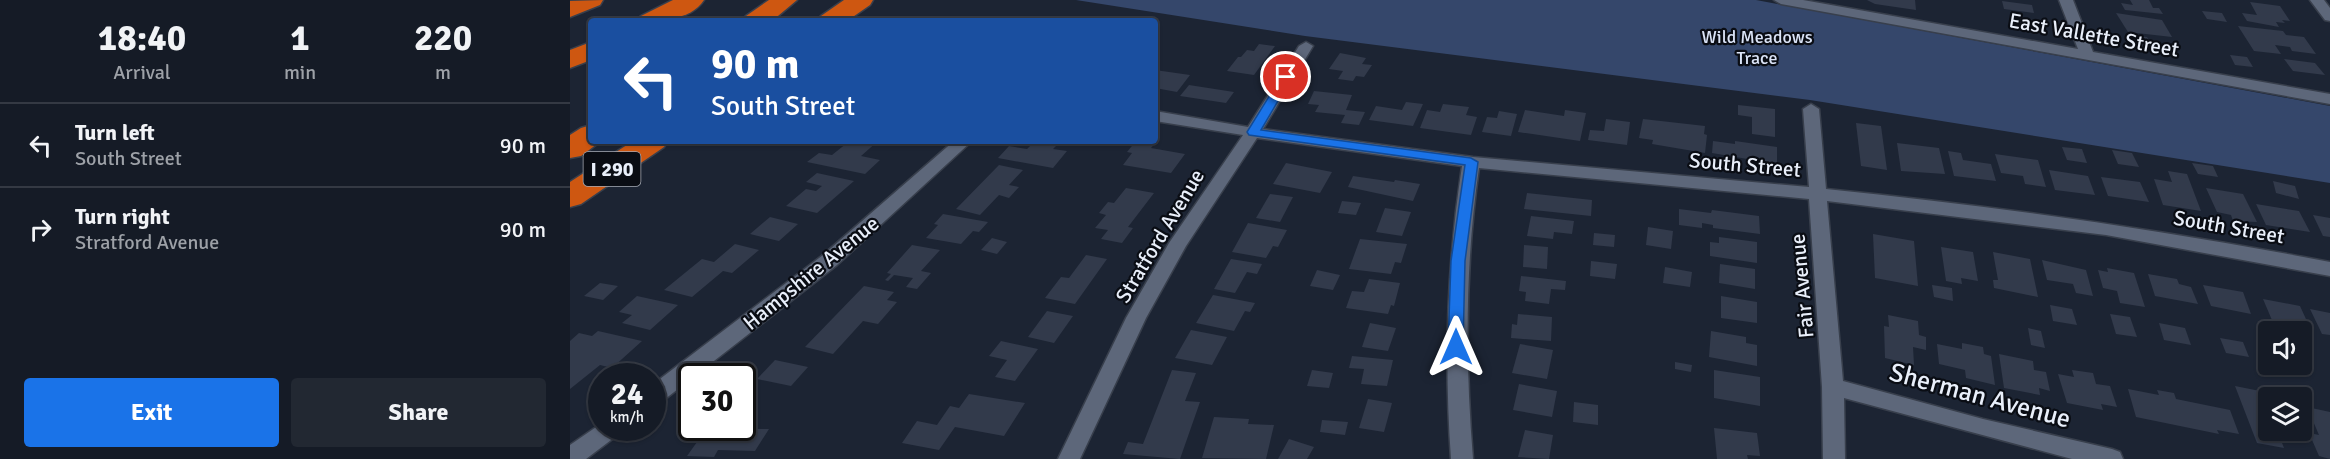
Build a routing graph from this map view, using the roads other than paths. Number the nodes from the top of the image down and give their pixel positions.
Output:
1 (591, 0) edge
2 (692, 0) edge
3 (785, 0) edge
4 (861, 0) edge
5 (1781, 0) edge
6 (2066, 0) edge
7 (2317, 0) edge
8 (1822, 4) edge
9 (570, 10) edge
10 (2330, 17) edge
11 (656, 18) edge
12 (759, 18) edge
13 (834, 18) edge
14 (1306, 46) dead end
15 (588, 51) edge
16 (2087, 56) junction
17 (570, 60) edge
18 (2330, 99) edge
19 (1811, 109) dead end
20 (1158, 116) edge
21 (588, 130) edge
22 (1253, 132) junction
23 (588, 136) edge
24 (570, 139) edge
25 (649, 144) edge
26 (961, 144) edge
27 (570, 149) edge
28 (1471, 162) junction
29 (1817, 195) junction
30 (570, 197) edge
31 (2330, 270) edge
32 (666, 386) edge
33 (1833, 387) junction
34 (593, 441) edge
35 (570, 458) edge
36 (1069, 459) edge
37 (1462, 459) edge
38 (1834, 459) edge
39 (2112, 459) edge

1 - 9 highway
2 - 11 highway
3 - 12 highway
4 - 13 highway
5 - 8 street, East Vallette Street
6 - 16 street
7 - 10 street
8 - 16 street, East Vallette Street
14 - 22 street, Stratford Avenue
15 - 17 highway
16 - 18 street, East Vallette Street
19 - 29 street, Fair Avenue
20 - 22 street, South Street
21 - 24 highway
22 - 28 street, South Street
22 - 36 street, Stratford Avenue
23 - 27 highway, I 290
25 - 30 highway, I 290
26 - 32 street, Hampshire Avenue
28 - 29 street, South Street
28 - 37 street
29 - 31 street, South Street
29 - 33 street, Fair Avenue
33 - 38 street, Fair Avenue
33 - 39 street, Sherman Avenue
34 - 35 street

